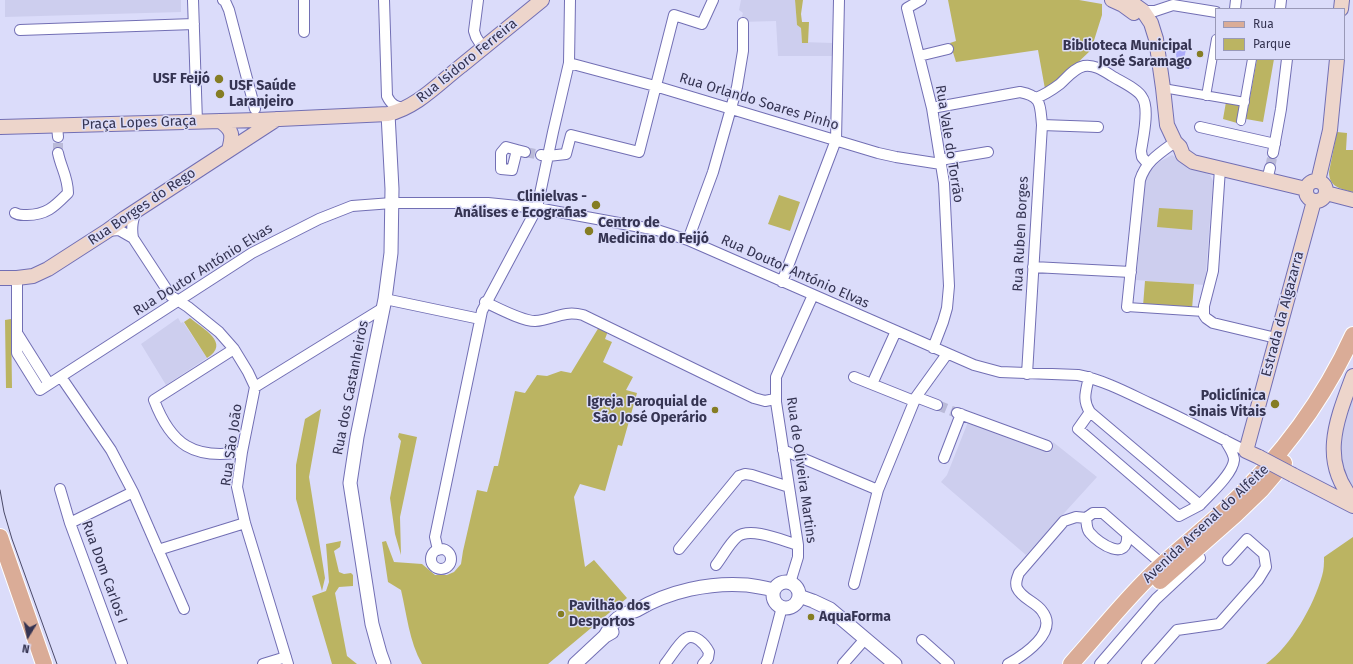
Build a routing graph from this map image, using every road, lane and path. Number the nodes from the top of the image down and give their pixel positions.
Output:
1 (193, 0) edge
2 (222, 0) edge
3 (304, 0) edge
4 (384, 0) edge
5 (478, 0) edge
6 (542, 0) edge
7 (570, 0) edge
8 (713, 0) edge
9 (839, 0) edge
10 (921, 0) edge
11 (1112, 0) edge
12 (1128, 0) edge
13 (1215, 12) edge
14 (1150, 19) junction
15 (743, 23) dead end
16 (194, 24) junction
17 (20, 30) dead end
18 (304, 32) dead end
19 (1215, 45) edge
20 (484, 48) junction
21 (948, 50) dead end
22 (919, 56) junction
23 (1252, 60) edge
24 (1287, 60) edge
25 (1337, 60) edge
26 (569, 63) junction
27 (655, 86) junction
28 (1163, 88) junction
29 (1206, 96) junction
30 (1036, 98) junction
31 (1245, 102) junction
32 (410, 106) junction
33 (731, 108) junction
34 (932, 108) junction
35 (255, 109) dead end
36 (388, 114) junction
37 (278, 119) junction
38 (220, 121) junction
39 (1241, 121) dead end
40 (197, 122) junction
41 (1042, 124) junction
42 (0, 127) edge
43 (1098, 127) dead end
44 (1200, 127) dead end
45 (836, 140) junction
46 (1178, 145) junction
47 (229, 150) junction
48 (988, 152) dead end
49 (58, 153) tunnel mouth
50 (544, 155) junction
51 (941, 162) junction
52 (1148, 164) junction
53 (1215, 168) junction
54 (1316, 191) junction
55 (1353, 200) edge
56 (392, 203) junction
57 (537, 208) junction
58 (136, 210) junction
59 (15, 213) dead end
60 (107, 231) junction
61 (133, 238) junction
62 (688, 240) junction
63 (1033, 267) junction
64 (1131, 272) junction
65 (0, 278) edge
66 (17, 278) junction
67 (782, 282) junction
68 (813, 295) junction
69 (179, 301) junction
70 (485, 302) junction
71 (384, 304) junction
72 (1127, 307) joint
73 (1204, 312) junction
74 (480, 320) junction
75 (896, 331) junction
76 (1353, 335) edge
77 (1276, 338) junction
78 (933, 348) junction
79 (234, 349) junction
80 (947, 354) junction
81 (1353, 359) edge
82 (1027, 374) junction
83 (854, 376) dead end
84 (1353, 376) edge
85 (61, 377) junction
86 (1089, 378) junction
87 (872, 384) junction
88 (254, 387) junction
89 (775, 399) junction
90 (915, 399) junction
91 (938, 405) tunnel mouth
92 (1090, 412) junction
93 (1225, 440) junction
94 (1047, 446) dead end
95 (783, 450) junction
96 (1246, 451) junction
97 (242, 452) junction
98 (944, 458) dead end
99 (789, 487) junction
100 (60, 489) dead end
101 (878, 490) junction
102 (133, 492) junction
103 (1353, 500) edge
104 (1200, 505) junction
105 (1353, 506) edge
106 (1086, 518) junction
107 (70, 523) junction
108 (245, 523) junction
109 (1127, 534) junction
110 (0, 537) edge
111 (798, 545) junction
112 (679, 549) dead end
113 (158, 550) junction
114 (438, 550) dead end
115 (1200, 558) dead end
116 (1228, 560) dead end
117 (1162, 564) junction
118 (716, 565) dead end
119 (790, 583) junction
120 (854, 584) dead end
121 (774, 590) junction
122 (799, 596) junction
123 (782, 607) junction
124 (184, 609) dead end
125 (865, 639) junction
126 (922, 640) dead end
127 (287, 661) edge
128 (44, 664) edge
129 (122, 664) edge
130 (263, 664) edge
131 (384, 664) edge
132 (575, 664) edge
133 (665, 664) edge
134 (703, 664) edge
135 (767, 664) edge
136 (843, 664) edge
137 (895, 664) edge
138 (948, 664) edge
139 (1008, 664) edge
140 (1071, 664) edge
141 (1086, 664) edge
142 (1100, 664) edge
143 (1147, 664) edge

1 - 16 street
2 - 35 street
3 - 18 street
4 - 32 street
5 - 20 street
6 - 20 main road, Rua Isidoro Ferreira
7 - 26 street
8 - 27 street
9 - 45 street
10 - 22 street, Rua Vale do Torrão
11 - 14 main road
12 - 14 main road
13 - 14 street
14 - 28 main road
15 - 33 street
16 - 17 street
16 - 40 street
19 - 29 street
20 - 32 main road, Rua Isidoro Ferreira
21 - 22 street
22 - 34 street, Rua Vale do Torrão
23 - 31 street
24 - 44 street
25 - 54 main road, Estrada da Algazarra
26 - 27 street, Rua Orlando Soares Pinho
26 - 50 street
27 - 33 street, Rua Orlando Soares Pinho
27 - 50 street
28 - 29 street
28 - 46 main road
29 - 31 street
30 - 34 street
30 - 41 street, Rua Ruben Borges
30 - 52 street
31 - 39 street
32 - 36 main road, Rua Isidoro Ferreira
33 - 45 street, Rua Orlando Soares Pinho
33 - 62 street
34 - 51 street, Rua Vale do Torrão
36 - 37 main road, Rua Isidoro Ferreira
36 - 56 street, Rua dos Castanheiros
37 - 38 main road, Praça Lopes Graça
37 - 47 main road, Rua Borges do Rego
38 - 40 main road, Praça Lopes Graça
38 - 47 main road
40 - 42 main road, Praça Lopes Graça
41 - 43 street
41 - 63 street, Rua Ruben Borges
45 - 51 street, Rua Orlando Soares Pinho
45 - 67 street
46 - 52 street
46 - 53 main road
47 - 58 main road, Rua Borges do Rego
48 - 51 street, Rua Orlando Soares Pinho
49 - 59 street
50 - 57 street
51 - 78 street, Rua Vale do Torrão
52 - 64 street
53 - 54 main road
53 - 73 street
54 - 55 main road
54 - 77 main road, Estrada da Algazarra
56 - 57 street, Rua Doutor António Elvas
56 - 69 street, Rua Doutor António Elvas
56 - 71 street, Rua dos Castanheiros
57 - 62 street, Rua Doutor António Elvas
57 - 70 street
58 - 60 main road, Rua Borges do Rego
58 - 61 street
60 - 61 street
60 - 66 main road, Rua Borges do Rego
61 - 69 street, Rua São João
62 - 67 street, Rua Doutor António Elvas
63 - 64 street
63 - 82 street, Rua Ruben Borges
64 - 72 street
65 - 66 main road, Rua Borges do Rego
66 - 85 street, Rua Doutor António Elvas
67 - 68 street, Rua Doutor António Elvas
68 - 75 street, Rua Doutor António Elvas
68 - 89 street, Rua de Oliveira Martins
69 - 79 street, Rua São João
69 - 85 street, Rua Doutor António Elvas
70 - 74 street
70 - 89 street
71 - 74 street
71 - 88 street
71 - 131 street, Rua dos Castanheiros
72 - 73 street
73 - 77 street
74 - 114 street
75 - 78 street, Rua Doutor António Elvas
75 - 87 street
76 - 117 main road, Avenida Arsenal do Alfeite
77 - 96 main road, Estrada da Algazarra
78 - 80 street, Rua Doutor António Elvas
79 - 88 street, Rua São João
79 - 97 street
80 - 82 street, Rua Doutor António Elvas
80 - 90 street
81 - 141 main road, Avenida Arsenal do Alfeite
82 - 86 street, Rua Doutor António Elvas
83 - 87 street
84 - 103 main road
85 - 102 street
86 - 92 street
86 - 93 street, Rua Doutor António Elvas
87 - 90 street
88 - 97 street, Rua São João
89 - 95 street, Rua de Oliveira Martins
90 - 91 street
90 - 101 street
92 - 104 street
92 - 104 street
93 - 96 street, Rua Doutor António Elvas
93 - 104 street
94 - 98 street
95 - 99 street, Rua de Oliveira Martins
95 - 101 street
96 - 105 main road, bridge
97 - 108 street, Rua São João
99 - 111 street, Rua de Oliveira Martins
99 - 112 street
100 - 107 street, Rua Dom Carlos I
101 - 120 street
102 - 107 street
102 - 113 street
106 - 109 street
106 - 109 street
106 - 139 street
107 - 129 street, Rua Dom Carlos I
108 - 113 street
108 - 127 street, Rua São João
109 - 117 street
110 - 128 main road
111 - 118 street
111 - 119 street, Rua de Oliveira Martins
113 - 124 street
115 - 142 street
116 - 143 street
117 - 140 main road, Avenida Arsenal do Alfeite
119 - 121 street
119 - 122 street
121 - 123 street
121 - 132 street
122 - 123 street
122 - 125 street
123 - 135 street
125 - 136 street
125 - 137 street
126 - 138 street
127 - 130 street
133 - 134 street

